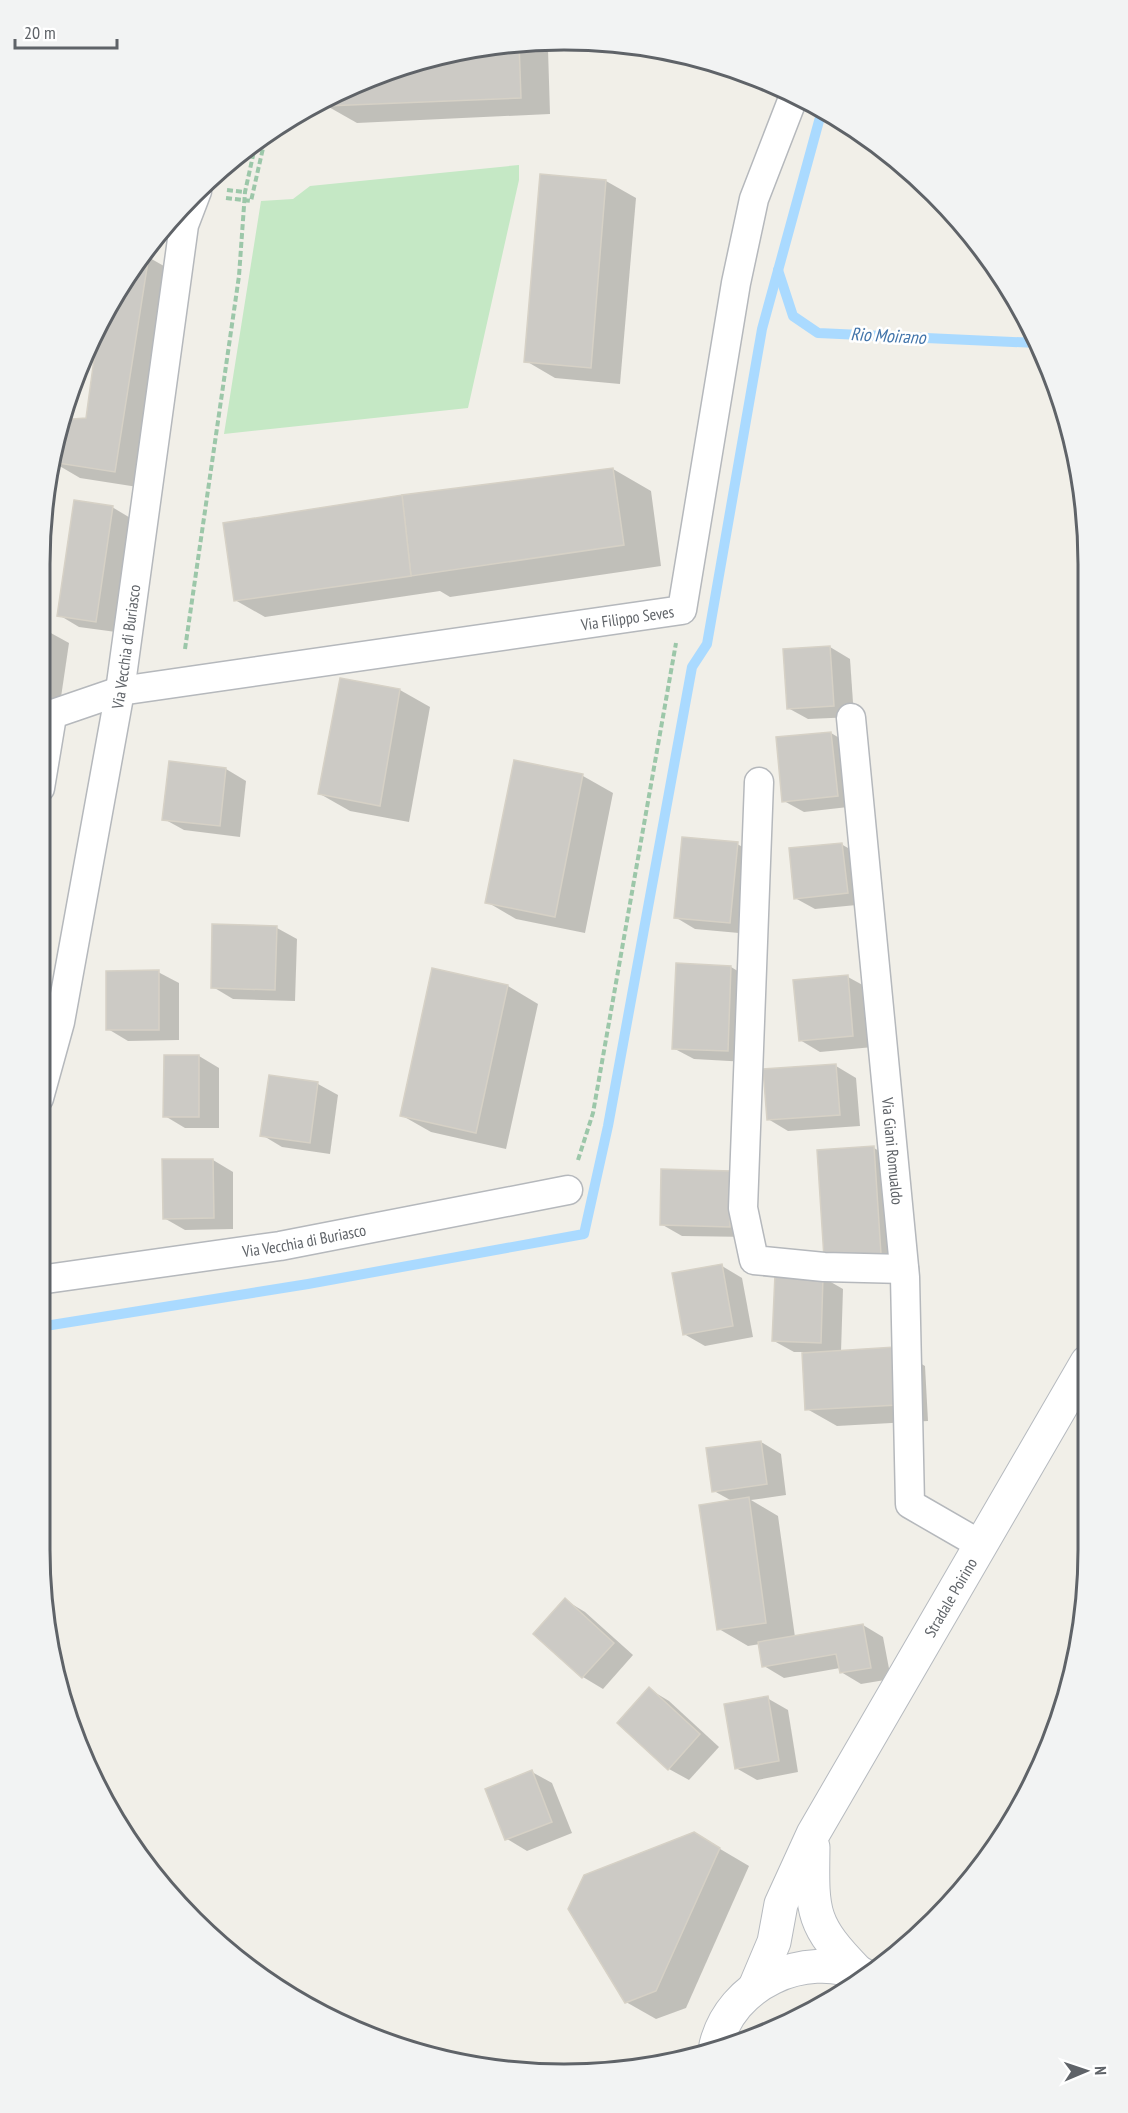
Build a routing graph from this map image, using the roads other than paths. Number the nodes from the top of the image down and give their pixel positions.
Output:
1 (791, 103) edge
2 (176, 227) edge
3 (120, 691) junction
4 (50, 715) edge
5 (850, 718) dead end
6 (759, 782) dead end
7 (50, 1058) edge
8 (568, 1190) road end
9 (904, 1269) junction
10 (50, 1278) edge
11 (1078, 1378) edge
12 (981, 1545) junction
13 (813, 1834) junction
14 (858, 1971) edge
15 (857, 1972) edge
16 (755, 1987) junction
17 (719, 2039) edge

1 - 3 street, Via Filippo Seves
2 - 3 street, Via Vecchia di Buriasco
3 - 4 street, Via Filippo Seves
3 - 7 street, Via Vecchia di Buriasco
5 - 9 street, Via Giani Romualdo
6 - 9 street
8 - 10 street, Via Vecchia di Buriasco
9 - 12 street, Via Giani Romualdo
11 - 12 main road, Stradale Poirino
12 - 13 main road, Stradale Poirino
13 - 14 main road, Stradale Poirino
13 - 16 main road, Stradale Poirino
15 - 16 main road
16 - 17 main road

